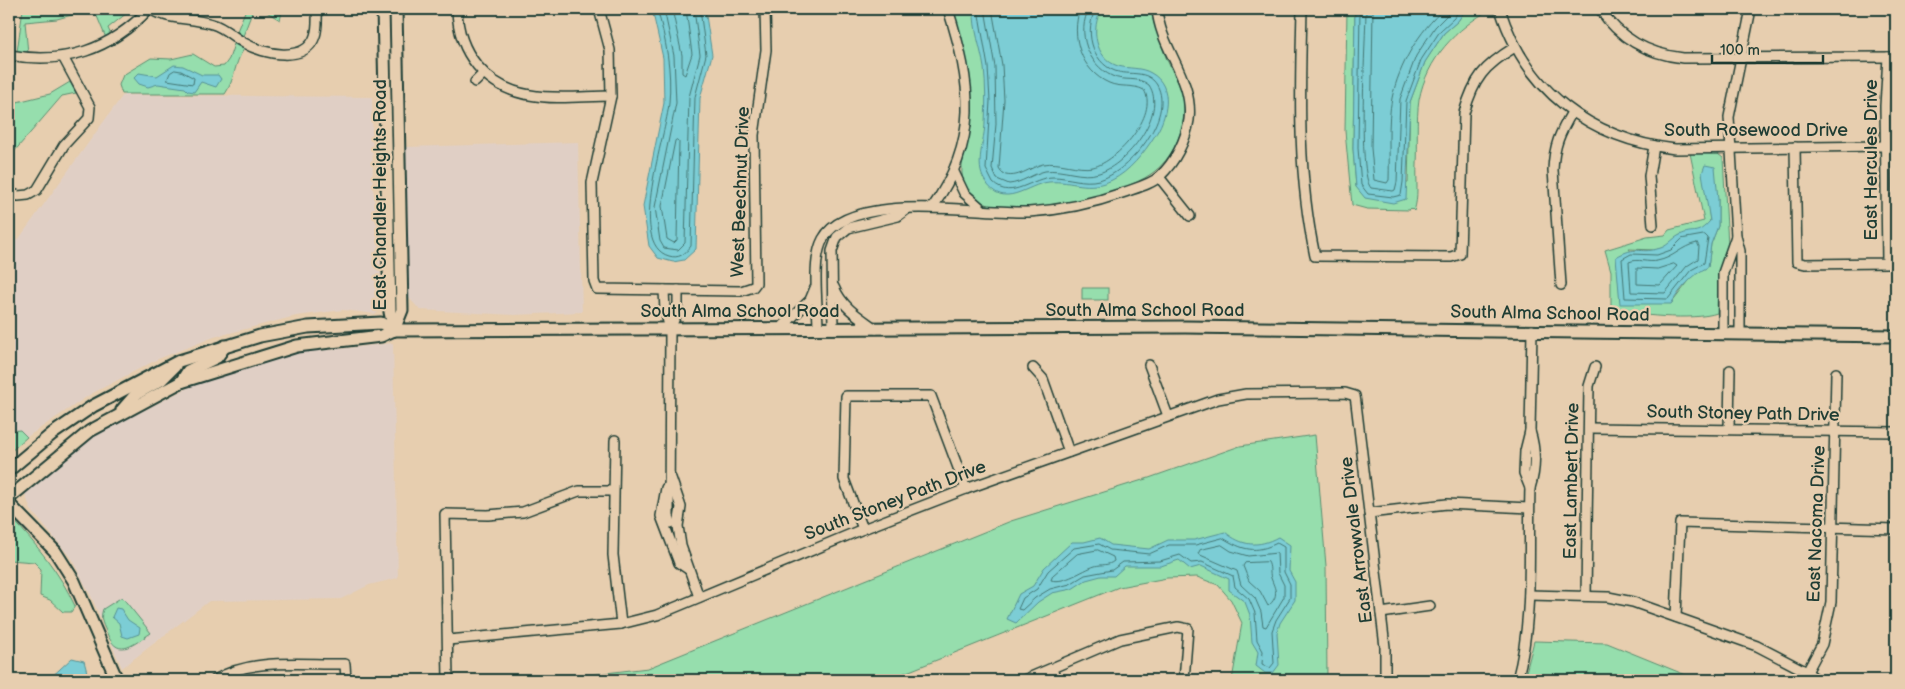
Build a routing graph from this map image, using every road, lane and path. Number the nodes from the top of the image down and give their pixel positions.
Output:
1 (149, 9) edge
2 (317, 9) edge
3 (383, 9) edge
4 (396, 9) edge
5 (457, 9) edge
6 (599, 9) edge
7 (765, 9) edge
8 (948, 9) edge
9 (1157, 9) edge
10 (1302, 9) edge
11 (1500, 9) edge
12 (1600, 9) edge
13 (1751, 9) edge
14 (1515, 47) junction
15 (9, 55) edge
16 (62, 57) junction
17 (1741, 57) junction
18 (1892, 57) edge
19 (482, 74) junction
20 (475, 82) dead end
21 (611, 96) junction
22 (1572, 112) junction
23 (1654, 146) junction
24 (1885, 146) junction
25 (1794, 147) junction
26 (1730, 148) junction
27 (954, 172) junction
28 (1159, 177) junction
29 (9, 192) edge
30 (932, 208) junction
31 (906, 210) junction
32 (983, 210) junction
33 (1190, 216) dead end
34 (1653, 225) dead end
35 (1736, 236) junction
36 (821, 245) junction
37 (833, 248) junction
38 (832, 281) junction
39 (817, 282) junction
40 (1562, 285) dead end
41 (664, 290) junction
42 (678, 290) junction
43 (670, 329) junction
44 (780, 329) junction
45 (818, 329) junction
46 (833, 329) junction
47 (876, 329) junction
48 (394, 330) junction
49 (1532, 330) junction
50 (1723, 333) junction
51 (1740, 333) junction
52 (1896, 336) edge
53 (225, 346) junction
54 (179, 361) junction
55 (1149, 365) dead end
56 (1595, 367) dead end
57 (1033, 368) dead end
58 (1730, 370) dead end
59 (1836, 372) dead end
60 (181, 382) junction
61 (1354, 396) joint
62 (118, 414) junction
63 (1168, 416) junction
64 (1589, 428) junction
65 (1728, 429) junction
66 (1530, 430) junction
67 (1835, 431) junction
68 (1896, 432) edge
69 (615, 440) dead end
70 (1069, 452) junction
71 (1524, 459) junction
72 (1534, 459) junction
73 (9, 470) edge
74 (1530, 488) junction
75 (966, 489) junction
76 (613, 491) junction
77 (9, 498) edge
78 (9, 504) edge
79 (1529, 508) junction
80 (1369, 513) junction
81 (671, 526) junction
82 (1834, 527) junction
83 (863, 528) junction
84 (1896, 529) edge
85 (688, 569) junction
86 (1529, 594) junction
87 (1586, 596) junction
88 (699, 597) junction
89 (1430, 606) dead end
90 (1381, 613) junction
91 (1676, 617) junction
92 (621, 624) junction
93 (448, 640) junction
94 (1052, 669) junction
95 (1807, 672) junction
96 (117, 680) edge
97 (215, 680) edge
98 (346, 680) edge
99 (448, 680) edge
100 (1024, 680) edge
101 (1056, 680) edge
102 (1184, 680) edge
103 (1385, 680) edge
104 (1517, 680) edge
105 (1817, 680) edge

1 - 2 street
1 - 16 street
3 - 48 main road, East Chandler Heights Road
4 - 48 main road, East Chandler Heights Road
5 - 19 street
6 - 21 street
7 - 42 street, West Beechnut Drive
8 - 27 street
9 - 28 street
10 - 14 street
11 - 14 street, South Rosewood Drive
12 - 17 street
13 - 17 street
14 - 22 street, South Rosewood Drive
15 - 16 street
16 - 29 street
17 - 18 street
17 - 26 street
18 - 24 street, East Hercules Drive
19 - 20 street
19 - 21 street
21 - 41 street
22 - 23 street, South Rosewood Drive
22 - 40 street
23 - 26 street, South Rosewood Drive
23 - 34 street
24 - 25 street, South Rosewood Drive
24 - 25 street, East Hercules Drive
25 - 26 street, South Rosewood Drive
26 - 35 street
27 - 30 street
27 - 32 street
28 - 32 street
28 - 33 street
30 - 31 street
30 - 32 street
31 - 36 street
31 - 37 street
35 - 50 street
35 - 51 street
36 - 37 street
36 - 39 street
37 - 38 street
38 - 39 street
38 - 46 street
38 - 47 street
39 - 44 street
39 - 45 street
41 - 42 street
41 - 43 street
42 - 43 street
43 - 44 main road, South Alma School Road
43 - 48 main road, South Alma School Road
43 - 81 street
44 - 45 main road, South Alma School Road
45 - 46 main road, South Alma School Road
46 - 47 main road, South Alma School Road
47 - 49 main road, South Alma School Road
48 - 53 main road, South Alma School Road
48 - 60 main road, South Alma School Road
49 - 50 main road, South Alma School Road
49 - 66 street
50 - 51 main road, South Alma School Road
51 - 52 main road, South Alma School Road
53 - 54 main road, South Alma School Road
53 - 60 main road
54 - 62 main road
54 - 73 main road, South Alma School Road
55 - 63 street
56 - 64 street, East Lambert Drive
57 - 70 street
58 - 65 street
59 - 67 street, East Nacoma Drive
60 - 62 main road, South Alma School Road
61 - 63 street, South Stoney Path Drive
61 - 80 street, East Arrowvale Drive
62 - 77 main road, South Alma School Road
63 - 70 street, South Stoney Path Drive
64 - 65 street, South Stoney Path Drive
64 - 87 street, East Lambert Drive
65 - 67 street, South Stoney Path Drive
66 - 71 street
66 - 72 street
67 - 68 street, South Stoney Path Drive
67 - 82 street, East Nacoma Drive
69 - 76 street
70 - 75 street, South Stoney Path Drive
71 - 72 street
71 - 74 street
72 - 74 street
74 - 79 street
75 - 83 street, South Stoney Path Drive
75 - 83 street
76 - 92 street
76 - 93 street
78 - 96 main road
79 - 80 street
79 - 86 street
80 - 90 street, East Arrowvale Drive
81 - 85 street
81 - 85 street
82 - 84 street
82 - 91 street
82 - 95 street, East Nacoma Drive
83 - 88 street, South Stoney Path Drive
85 - 88 street
86 - 87 street
86 - 104 street
87 - 91 street
88 - 92 street, South Stoney Path Drive
89 - 90 street
90 - 103 street, East Arrowvale Drive
91 - 95 street
92 - 93 street, South Stoney Path Drive
93 - 99 street
94 - 100 street
94 - 101 street
94 - 102 street
95 - 105 street
97 - 98 street

